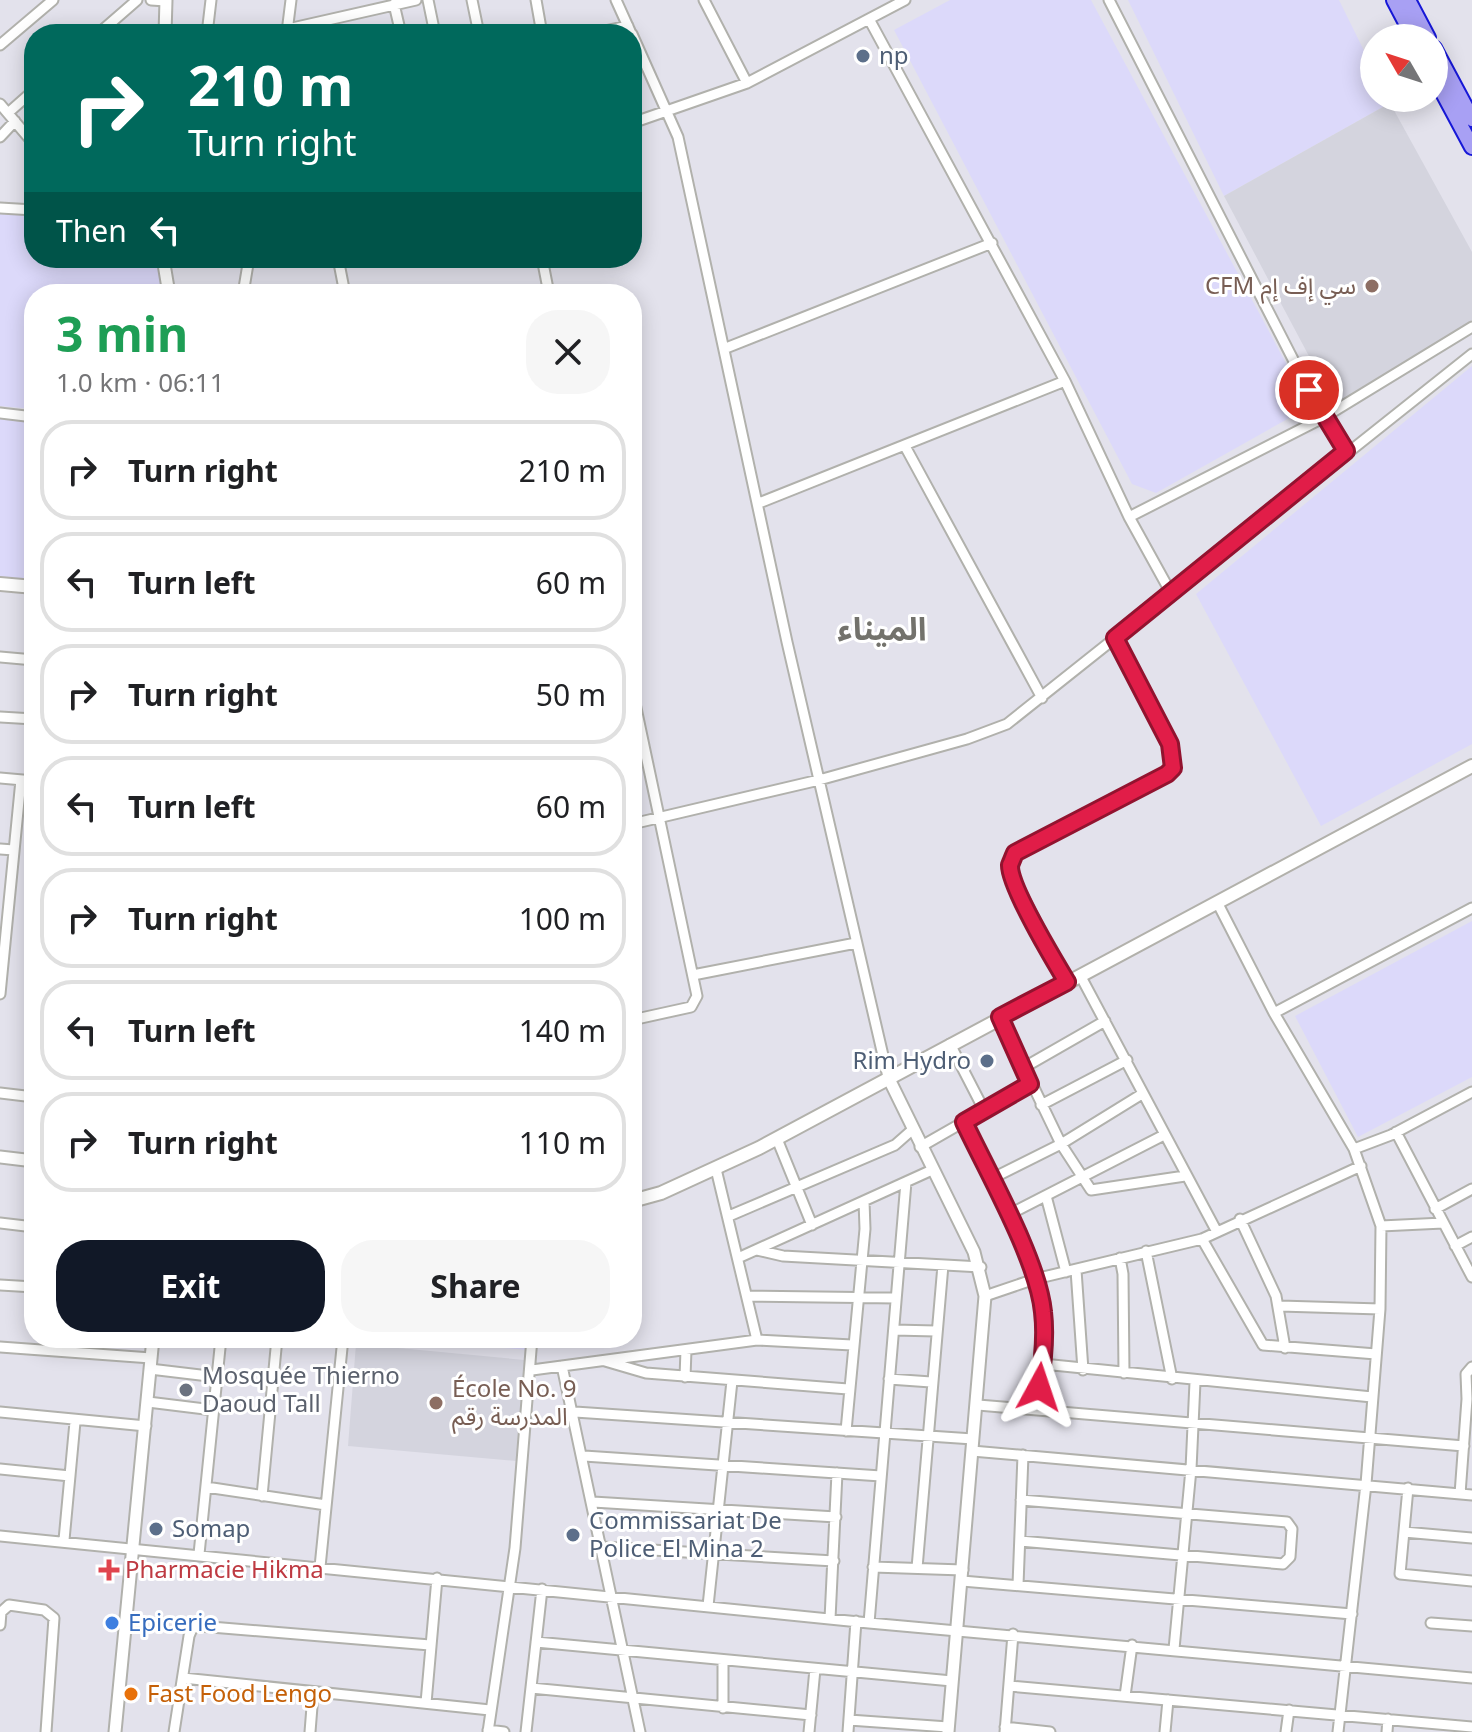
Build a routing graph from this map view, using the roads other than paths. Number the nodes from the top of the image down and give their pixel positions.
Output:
1 (35, 0) edge
2 (53, 0) edge
3 (137, 0) edge
4 (151, 0) edge
5 (166, 0) edge
6 (211, 0) edge
7 (291, 0) edge
8 (416, 0) edge
9 (428, 0) edge
10 (472, 0) edge
11 (536, 0) edge
12 (616, 0) edge
13 (704, 0) edge
14 (905, 0) edge
15 (1109, 0) edge
16 (1394, 0) edge
17 (1408, 0) edge
18 (373, 4) edge
19 (394, 4) junction
20 (42, 9) junction
21 (869, 19) junction
22 (24, 24) edge
23 (24, 24) edge
24 (109, 24) edge
25 (165, 24) edge
26 (208, 24) edge
27 (288, 24) edge
28 (309, 24) edge
29 (399, 24) edge
30 (433, 24) edge
31 (477, 24) edge
32 (540, 24) edge
33 (628, 24) edge
34 (1407, 24) edge
35 (1421, 24) edge
36 (0, 45) edge
37 (642, 54) edge
38 (1448, 74) edge
39 (747, 83) junction
40 (24, 102) edge
41 (1448, 102) edge
42 (0, 104) edge
43 (669, 112) junction
44 (11, 117) junction
45 (1472, 119) edge
46 (642, 120) edge
47 (24, 132) edge
48 (0, 137) edge
49 (1472, 147) edge
50 (0, 208) edge
51 (24, 209) edge
52 (992, 243) junction
53 (1472, 327) edge
54 (726, 348) junction
55 (1472, 354) edge
56 (1065, 381) junction
57 (0, 413) edge
58 (24, 416) edge
59 (1323, 418) junction
60 (906, 448) junction
61 (1346, 451) junction
62 (759, 503) junction
63 (1129, 517) junction
64 (0, 584) edge
65 (24, 586) edge
66 (1171, 593) junction
67 (1115, 638) junction
68 (0, 657) edge
69 (24, 659) edge
70 (1042, 698) junction
71 (0, 717) edge
72 (24, 718) edge
73 (642, 737) edge
74 (1472, 766) edge
75 (0, 778) edge
76 (21, 780) junction
77 (24, 780) edge
78 (819, 780) junction
79 (659, 818) junction
80 (642, 822) edge
81 (0, 849) edge
82 (14, 850) junction
83 (1217, 902) junction
84 (1472, 908) edge
85 (856, 943) junction
86 (693, 975) junction
87 (1080, 975) junction
88 (1067, 982) junction
89 (0, 994) edge
90 (1274, 1013) junction
91 (1000, 1017) junction
92 (642, 1018) edge
93 (1105, 1021) junction
94 (950, 1044) junction
95 (1127, 1060) junction
96 (1023, 1068) junction
97 (888, 1077) junction
98 (1030, 1084) junction
99 (1472, 1092) edge
100 (0, 1093) edge
101 (1142, 1094) junction
102 (24, 1096) edge
103 (1041, 1105) junction
104 (984, 1110) junction
105 (964, 1122) junction
106 (912, 1130) junction
107 (1396, 1132) junction
108 (1164, 1135) junction
109 (777, 1139) junction
110 (1061, 1144) junction
111 (920, 1147) junction
112 (1354, 1149) junction
113 (0, 1157) edge
114 (24, 1160) edge
115 (1361, 1166) junction
116 (716, 1169) junction
117 (932, 1170) junction
118 (1185, 1176) junction
119 (1082, 1178) junction
120 (991, 1179) junction
121 (906, 1182) junction
122 (797, 1184) junction
123 (1472, 1189) edge
124 (1046, 1196) junction
125 (642, 1198) edge
126 (864, 1201) junction
127 (1435, 1209) junction
128 (1008, 1215) junction
129 (729, 1216) junction
130 (1240, 1219) junction
131 (0, 1223) edge
132 (1443, 1223) junction
133 (812, 1225) junction
134 (24, 1226) edge
135 (1381, 1226) junction
136 (1217, 1232) junction
137 (1472, 1237) edge
138 (1202, 1239) junction
139 (1455, 1246) junction
140 (757, 1250) junction
141 (1146, 1251) junction
142 (738, 1258) junction
143 (860, 1258) junction
144 (1120, 1258) junction
145 (900, 1263) junction
146 (943, 1265) junction
147 (981, 1267) junction
148 (1071, 1271) junction
149 (1472, 1277) edge
150 (1035, 1279) junction
151 (0, 1285) edge
152 (24, 1286) edge
153 (747, 1296) junction
154 (985, 1296) junction
155 (856, 1298) junction
156 (896, 1298) junction
157 (1280, 1306) junction
158 (1380, 1309) junction
159 (894, 1330) junction
160 (936, 1331) junction
161 (757, 1340) junction
162 (852, 1345) junction
163 (0, 1347) edge
164 (152, 1348) edge
165 (220, 1348) edge
166 (276, 1348) edge
167 (342, 1348) edge
168 (532, 1348) edge
169 (1285, 1348) junction
170 (686, 1350) junction
171 (1376, 1354) junction
172 (605, 1361) junction
173 (151, 1364) junction
174 (1043, 1364) junction
175 (562, 1366) junction
176 (1472, 1367) edge
177 (532, 1370) junction
178 (1083, 1370) junction
179 (1124, 1373) junction
180 (217, 1377) junction
181 (685, 1377) junction
182 (889, 1379) junction
183 (1172, 1379) junction
184 (732, 1381) junction
185 (931, 1382) junction
186 (1195, 1382) junction
187 (848, 1389) junction
188 (1372, 1397) junction
189 (1470, 1400) edge
190 (148, 1402) junction
191 (978, 1405) junction
192 (213, 1410) junction
193 (1036, 1410) junction
194 (0, 1412) edge
195 (575, 1412) junction
196 (75, 1422) junction
197 (727, 1423) junction
198 (1193, 1425) junction
199 (146, 1426) junction
200 (846, 1431) junction
201 (885, 1434) junction
202 (926, 1437) junction
203 (1369, 1440) junction
204 (973, 1445) junction
205 (1464, 1446) junction
206 (1023, 1455) junction
207 (584, 1456) junction
208 (723, 1465) junction
209 (0, 1469) edge
210 (1191, 1469) junction
211 (837, 1473) junction
212 (70, 1476) junction
213 (881, 1476) junction
214 (1366, 1484) junction
215 (206, 1487) junction
216 (1408, 1488) junction
217 (1460, 1494) junction
218 (1472, 1495) edge
219 (262, 1496) junction
220 (1021, 1500) junction
221 (593, 1502) junction
222 (326, 1505) junction
223 (719, 1510) junction
224 (1187, 1512) junction
225 (836, 1517) junction
226 (1404, 1532) junction
227 (0, 1536) edge
228 (1472, 1538) edge
229 (64, 1540) junction
230 (1020, 1541) junction
231 (602, 1547) junction
232 (135, 1548) junction
233 (199, 1554) junction
234 (714, 1554) junction
235 (1183, 1556) junction
236 (834, 1561) junction
237 (320, 1567) junction
238 (873, 1567) junction
239 (917, 1568) junction
240 (962, 1575) junction
241 (437, 1578) junction
242 (1472, 1581) edge
243 (510, 1585) junction
244 (1018, 1585) junction
245 (542, 1589) junction
246 (611, 1596) junction
247 (1179, 1599) junction
248 (708, 1606) junction
249 (1352, 1614) junction
250 (830, 1619) junction
251 (856, 1621) junction
252 (869, 1623) junction
253 (1431, 1623) dead end
254 (0, 1625) edge
255 (1472, 1626) edge
256 (958, 1628) junction
257 (1013, 1634) junction
258 (536, 1642) junction
259 (430, 1645) junction
260 (1132, 1645) junction
261 (1174, 1649) junction
262 (623, 1650) junction
263 (723, 1662) junction
264 (1346, 1665) junction
265 (815, 1669) junction
266 (853, 1673) junction
267 (183, 1678) junction
268 (1472, 1678) edge
269 (952, 1681) junction
270 (1009, 1686) junction
271 (531, 1688) junction
272 (313, 1694) junction
273 (1125, 1696) junction
274 (633, 1698) junction
275 (1168, 1700) junction
276 (426, 1703) junction
277 (723, 1708) junction
278 (490, 1710) junction
279 (1289, 1710) junction
280 (1340, 1714) junction
281 (811, 1715) junction
282 (1388, 1719) junction
283 (849, 1720) junction
284 (1428, 1727) edge
285 (1472, 1727) edge
286 (948, 1729) edge
287 (1005, 1730) edge
288 (488, 1731) edge
289 (46, 1732) edge
290 (115, 1732) edge
291 (174, 1732) edge
292 (310, 1732) edge
293 (504, 1732) edge
294 (526, 1732) edge
295 (640, 1732) edge
296 (809, 1732) edge
297 (848, 1732) edge
298 (1050, 1732) edge
299 (1165, 1732) edge
300 (1286, 1732) edge
301 (1338, 1732) edge
302 (1387, 1732) edge

1 - 20 street
2 - 20 street
3 - 24 street
4 - 5 street
5 - 25 street
6 - 26 street
7 - 27 street
8 - 19 street
9 - 30 street
10 - 31 street
11 - 32 street
12 - 33 street
13 - 39 street
14 - 21 street
15 - 59 street
16 - 34 highway
17 - 35 highway
18 - 19 street
18 - 28 street
19 - 29 street
20 - 23 street
21 - 39 street
21 - 52 street
22 - 36 street
37 - 43 street
38 - 45 highway
39 - 43 street
40 - 44 street
41 - 49 highway
42 - 44 street
43 - 46 street
43 - 54 street
44 - 47 street
44 - 48 street
50 - 51 street
52 - 54 street
52 - 56 street
53 - 59 street
54 - 62 street
55 - 61 street
56 - 60 street
56 - 63 street
57 - 58 street
59 - 61 street
59 - 63 street
60 - 62 street
60 - 70 street
61 - 66 street
62 - 78 street
63 - 66 street
64 - 65 main road
66 - 67 street
67 - 70 street
67 - 88 street
68 - 69 street
70 - 78 street
71 - 72 street
73 - 79 street
74 - 83 main road
75 - 76 street
76 - 77 street
76 - 82 street
78 - 79 street
78 - 85 street
79 - 80 street
79 - 86 street
81 - 82 street
82 - 89 street
83 - 87 main road
83 - 90 street
84 - 90 street
85 - 86 street
85 - 97 street
86 - 92 street
87 - 88 main road
87 - 93 street
88 - 91 main road
90 - 112 street
91 - 94 main road
91 - 96 street
93 - 95 street
93 - 96 street
94 - 97 main road
94 - 104 street
95 - 101 street
95 - 103 street
96 - 98 street
97 - 106 street
97 - 109 main road
98 - 103 street
98 - 104 street
99 - 107 street
100 - 102 street
101 - 108 street
101 - 110 street
103 - 110 street
104 - 105 street
105 - 111 street
105 - 120 street
106 - 111 street
106 - 122 street
107 - 112 street
107 - 127 street
108 - 118 street
108 - 119 street
109 - 116 main road
109 - 122 street
110 - 119 street
110 - 120 street
111 - 117 street
112 - 115 street
113 - 114 street
115 - 130 street
115 - 135 street
116 - 125 main road
116 - 129 street
117 - 121 street
117 - 147 street
118 - 119 street
118 - 136 street
119 - 124 street
120 - 128 street
121 - 126 street
121 - 145 street
122 - 129 street
122 - 133 street
123 - 127 street
124 - 128 street
124 - 148 street
126 - 133 street
126 - 143 street
127 - 132 street
128 - 150 street
129 - 142 street
130 - 136 street
130 - 157 street
131 - 134 street
132 - 135 street
132 - 139 street
133 - 140 street
135 - 158 street
136 - 138 street
137 - 139 street
138 - 141 street
138 - 169 street
139 - 149 street
140 - 142 street
140 - 143 street
141 - 144 street
141 - 183 street
142 - 153 street
143 - 145 street
143 - 155 street
144 - 148 street
144 - 179 street
145 - 146 street
145 - 156 street
146 - 147 street
146 - 160 street
147 - 154 street
148 - 150 street
148 - 178 street
150 - 154 street
150 - 174 street
151 - 152 street
153 - 155 street
153 - 161 street
154 - 191 street
155 - 156 street
155 - 162 street
156 - 159 street
157 - 158 street
157 - 169 street
158 - 171 street
159 - 160 street
159 - 182 street
160 - 185 street
161 - 162 street
161 - 170 street
162 - 187 street
163 - 173 street
164 - 173 street
165 - 180 street
166 - 219 street
167 - 222 street
168 - 177 street
169 - 171 street
170 - 172 street
170 - 181 street
171 - 188 street
172 - 175 street
172 - 181 street
173 - 180 street
173 - 190 street
174 - 178 street
174 - 193 street
175 - 177 street
175 - 195 street
176 - 189 street
177 - 243 street
178 - 179 street
179 - 183 street
180 - 192 street
181 - 184 street
182 - 185 street
182 - 201 street
183 - 186 street
184 - 187 street
184 - 197 street
185 - 202 street
186 - 188 street
186 - 198 street
187 - 200 street
188 - 203 street
189 - 205 street
190 - 192 street
190 - 199 street
191 - 193 street
191 - 204 street
192 - 215 street
193 - 198 street
194 - 196 street
195 - 197 street
195 - 207 street
196 - 199 street
196 - 212 street
197 - 200 street
197 - 208 street
198 - 203 street
198 - 210 street
199 - 232 street
200 - 201 street
201 - 202 street
201 - 213 street
202 - 204 street
202 - 239 street
203 - 205 street
203 - 214 street
204 - 206 street
204 - 240 street
205 - 217 street
206 - 210 street
206 - 220 street
207 - 208 street
207 - 221 street
208 - 211 street
208 - 223 street
209 - 212 street
210 - 214 street
210 - 224 street
211 - 213 street
211 - 225 street
212 - 229 street
213 - 238 street
214 - 216 street
214 - 249 street
215 - 219 street
215 - 233 street
216 - 217 street
216 - 226 street
217 - 218 street
219 - 222 street
220 - 224 street
220 - 230 street
221 - 223 street
221 - 231 street
222 - 237 street
223 - 225 street
223 - 234 street
224 - 235 street
224 - 235 street
225 - 236 street
226 - 228 street
226 - 242 street
227 - 229 street
229 - 232 street
230 - 235 street
230 - 244 street
231 - 234 street
231 - 246 street
232 - 233 street
232 - 290 street
233 - 237 street
234 - 236 street
234 - 248 street
235 - 247 street
236 - 250 street
237 - 241 street
238 - 239 street
238 - 252 street
239 - 240 street
240 - 244 street
240 - 256 street
241 - 243 street
241 - 259 street
243 - 245 street
243 - 278 street
244 - 247 street
245 - 246 street
245 - 258 street
246 - 248 street
246 - 262 street
247 - 249 street
247 - 261 street
248 - 250 street
249 - 264 street
250 - 251 street
251 - 252 street
251 - 266 street
252 - 256 street
253 - 255 street
254 - 289 street
256 - 257 street
256 - 269 street
257 - 260 street
257 - 270 street
258 - 262 street
258 - 271 street
259 - 267 street
259 - 276 street
260 - 261 street
260 - 273 street
261 - 264 street
262 - 263 street
262 - 274 street
263 - 265 street
263 - 277 street
264 - 268 street
264 - 280 street
265 - 266 street
265 - 281 street
266 - 269 street
266 - 283 street
267 - 272 street
267 - 291 street
269 - 286 street
270 - 273 street
270 - 287 street
271 - 274 street
271 - 294 street
272 - 276 street
272 - 292 street
273 - 275 street
274 - 277 street
274 - 295 street
275 - 279 street
275 - 299 street
276 - 278 street
277 - 281 street
278 - 288 street
279 - 280 street
279 - 300 street
280 - 282 street
280 - 301 street
281 - 296 street
282 - 284 street
282 - 302 street
283 - 286 street
283 - 297 street
284 - 285 street
287 - 298 street
288 - 293 street

